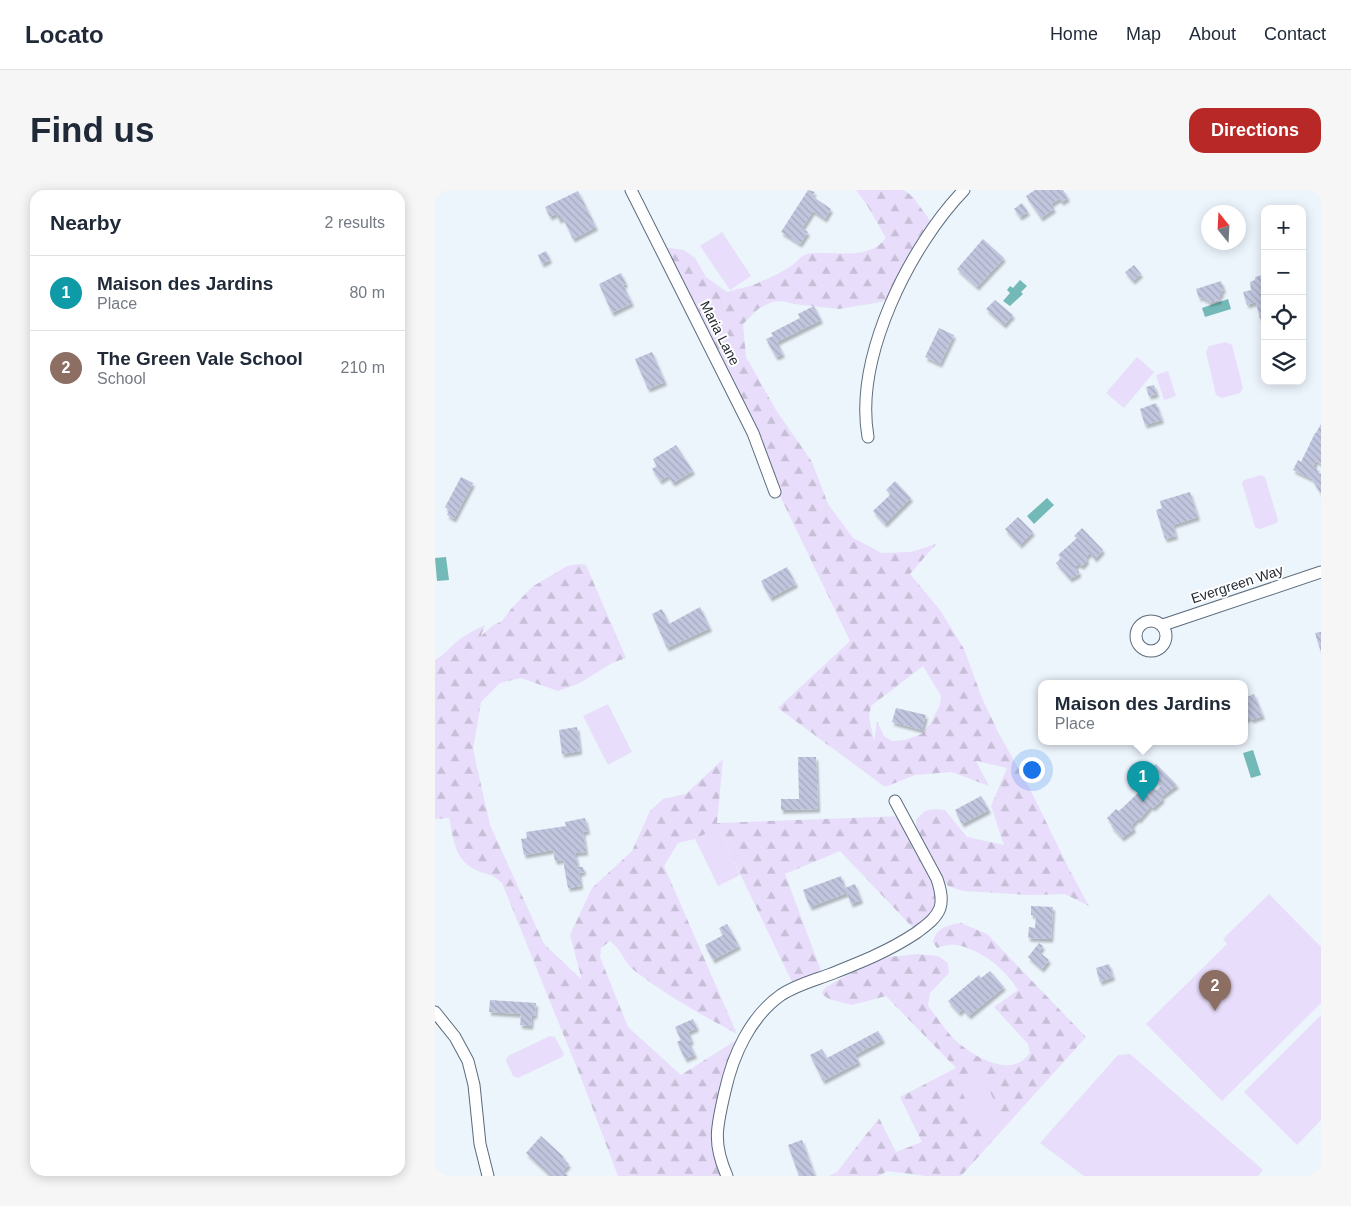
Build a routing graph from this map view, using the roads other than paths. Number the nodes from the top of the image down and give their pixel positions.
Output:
1 (631, 190) edge
2 (964, 190) edge
3 (868, 437) dead end
4 (775, 492) dead end
5 (1321, 572) edge
6 (1163, 626) dead end
7 (895, 801) dead end
8 (435, 1012) edge
9 (488, 1176) edge
10 (727, 1176) edge

1 - 4 street, Maria Lane
2 - 3 street
5 - 6 street, Evergreen Way
7 - 10 street
8 - 9 street

